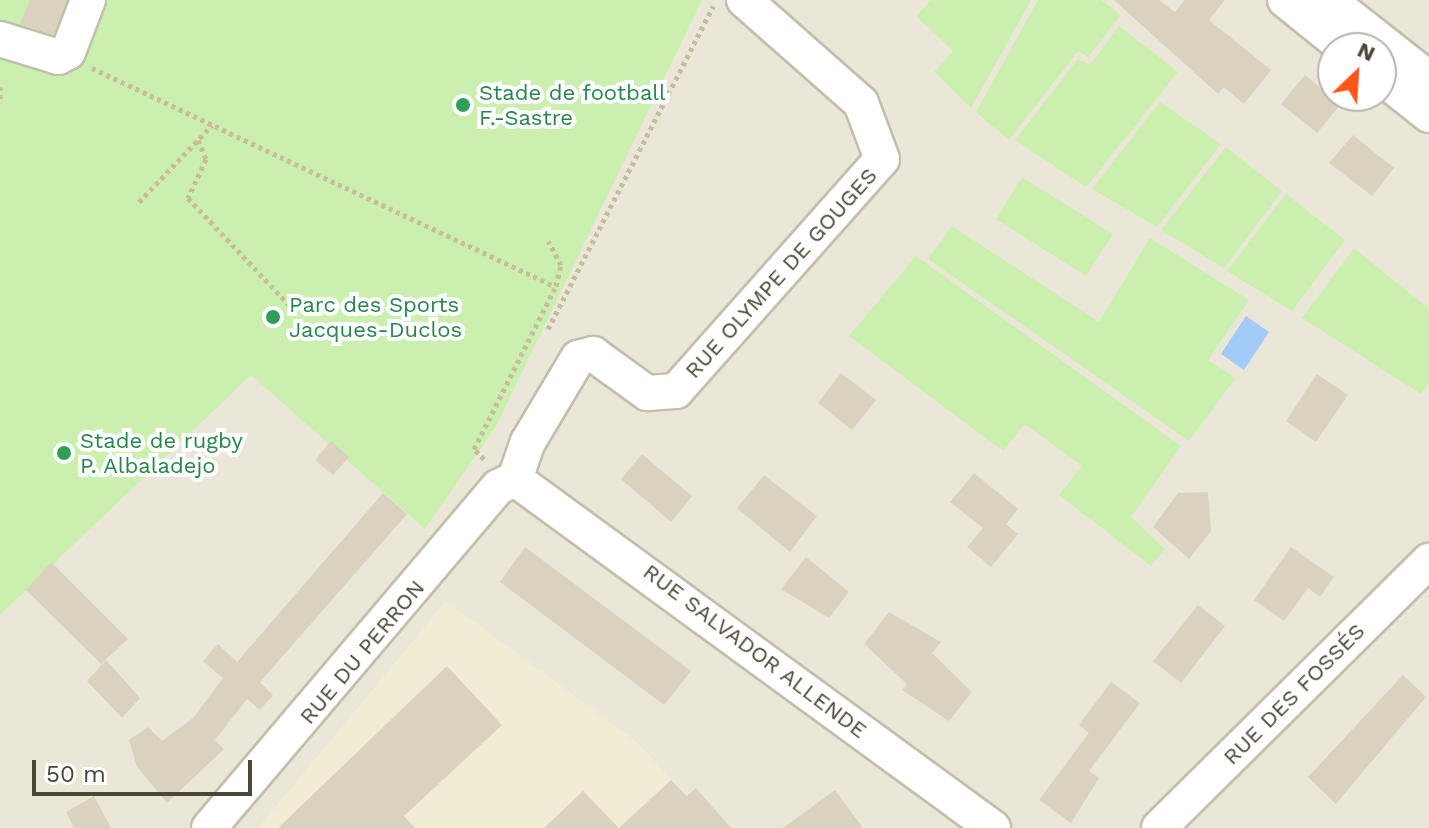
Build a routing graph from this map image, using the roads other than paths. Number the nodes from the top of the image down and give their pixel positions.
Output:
1 (88, 0) edge
2 (1285, 0) edge
3 (1329, 0) edge
4 (734, 1) edge
5 (1325, 32) edge
6 (0, 39) edge
7 (1429, 79) edge
8 (1397, 90) edge
9 (1429, 115) edge
10 (500, 474) junction
11 (1429, 561) edge
12 (209, 828) edge
13 (993, 828) edge
14 (1159, 828) edge

1 - 6 street
2 - 5 street
3 - 7 street
4 - 10 street, RUE OLYMPE DE GOUGES
8 - 9 street
10 - 12 street, RUE DU PERRON
10 - 13 street, RUE SALVADOR ALLENDE
11 - 14 street, RUE DES FOSSÉS

